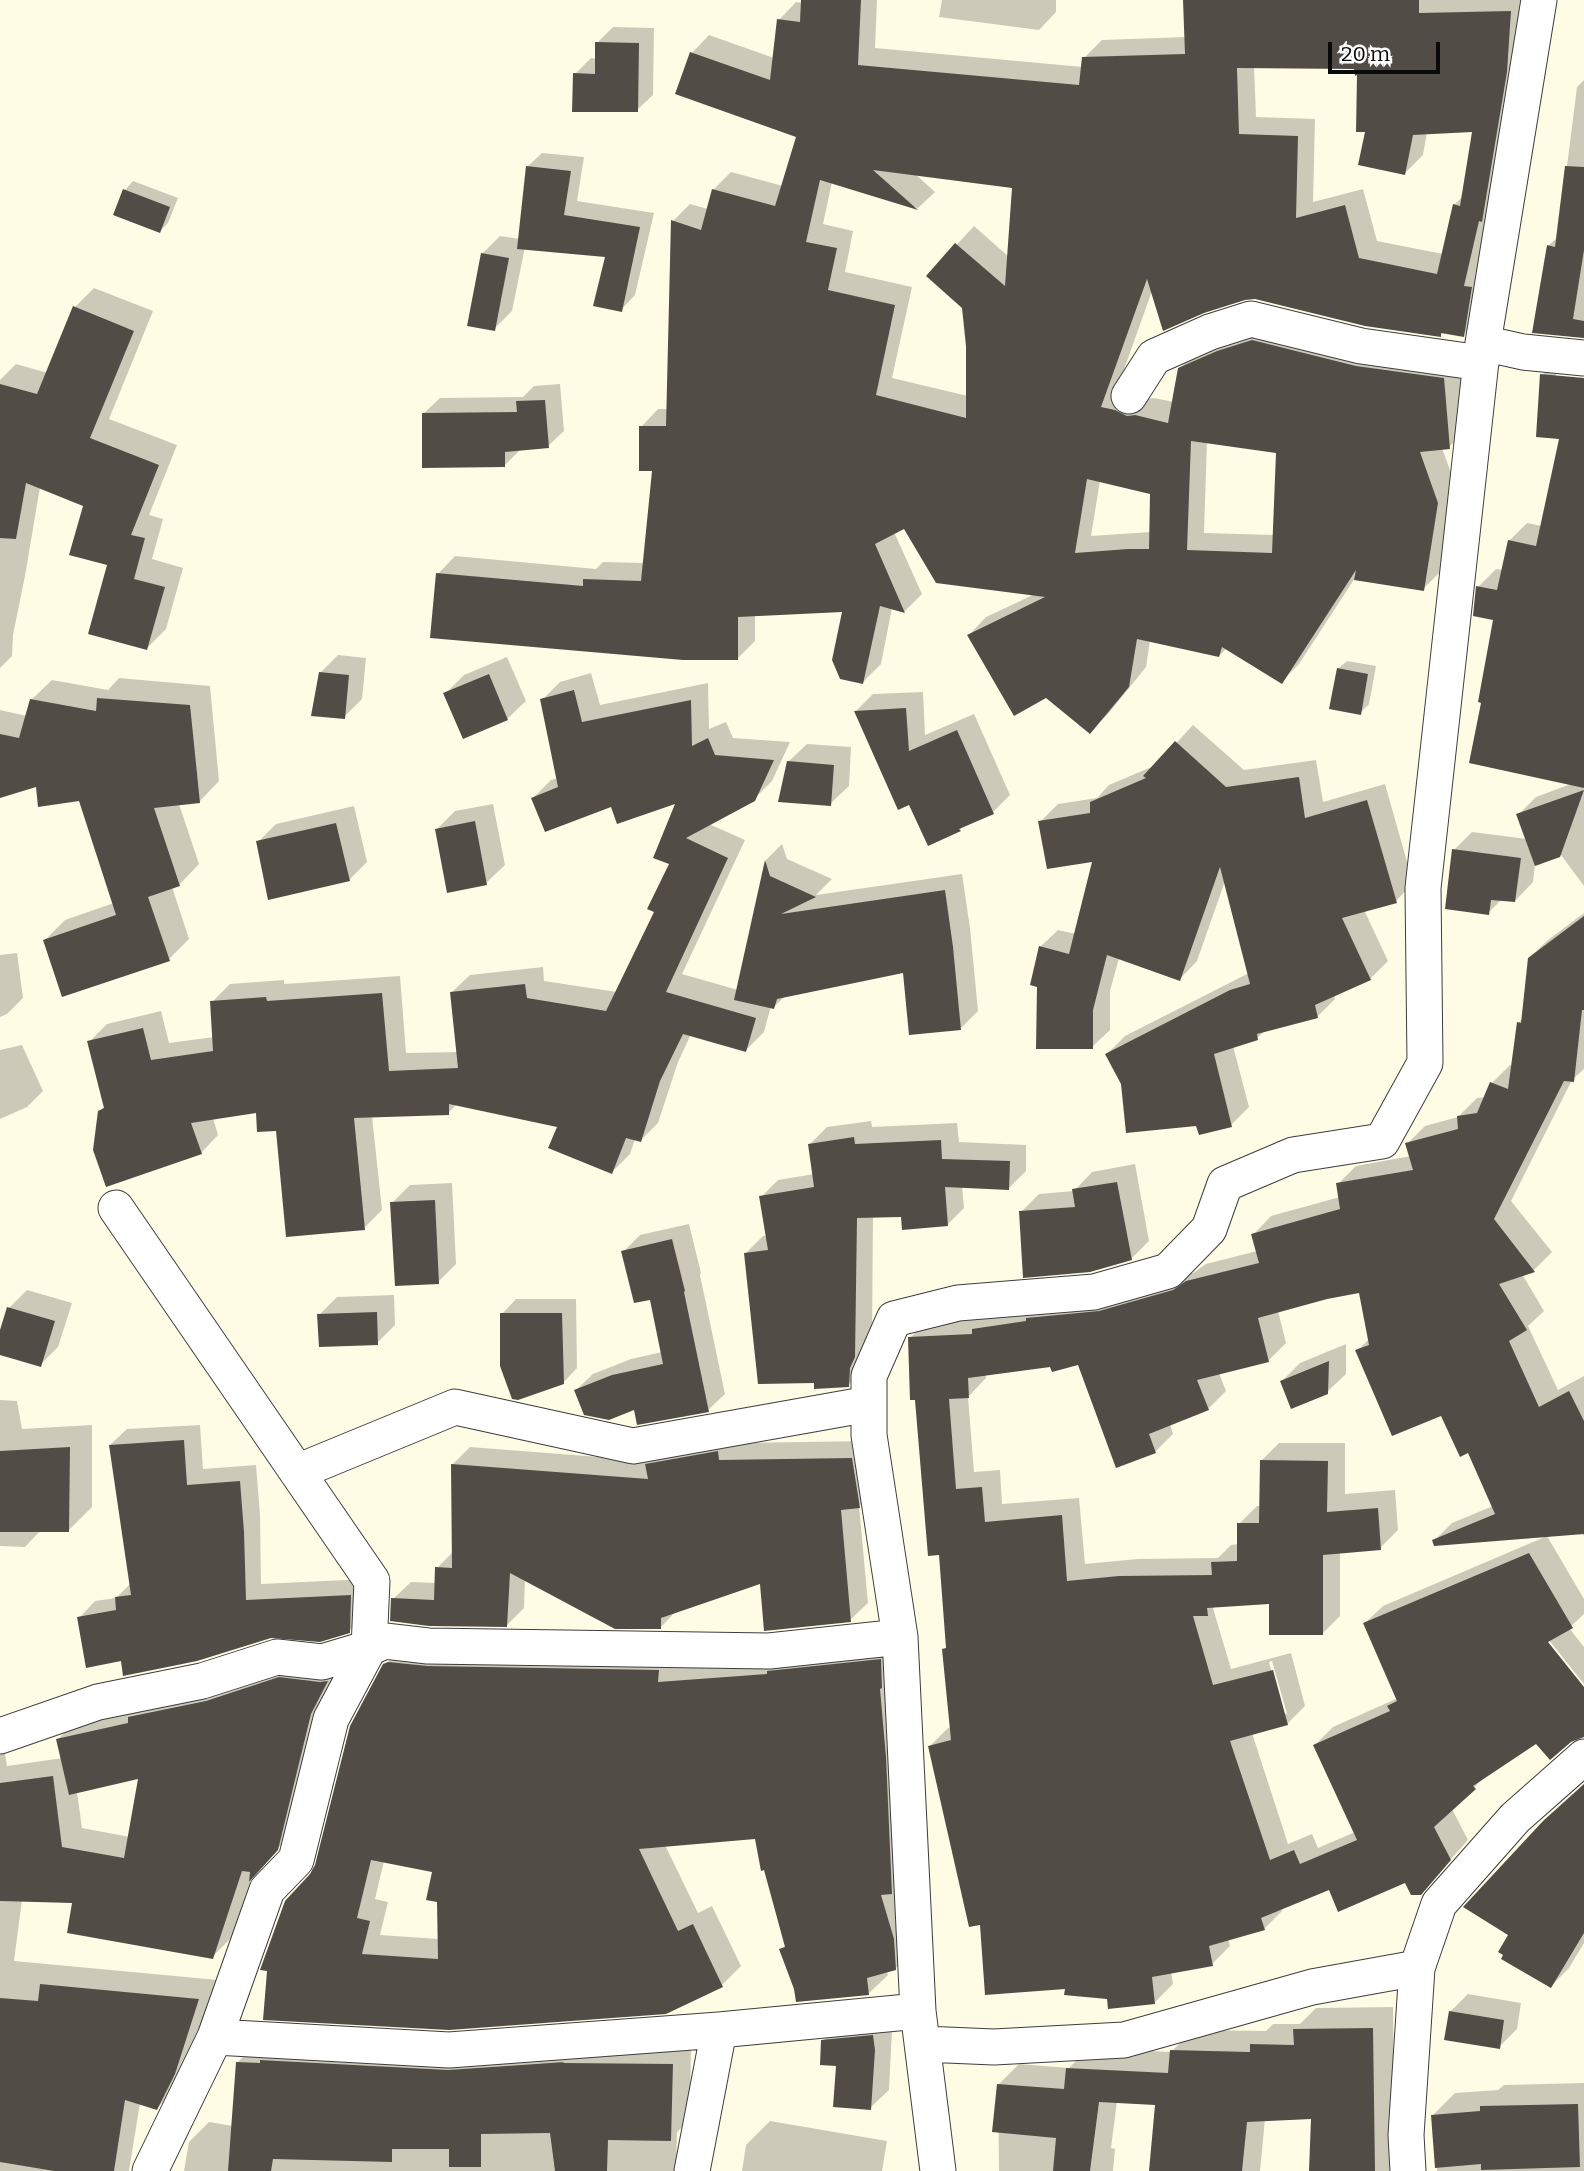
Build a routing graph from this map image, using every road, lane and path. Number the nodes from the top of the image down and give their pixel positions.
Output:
1 (1539, 0) edge
2 (1482, 353) junction
3 (1584, 358) edge
4 (1129, 396) dead end
5 (116, 1208) dead end
6 (869, 1404) junction
7 (297, 1472) junction
8 (900, 1637) junction
9 (369, 1648) junction
10 (0, 1737) edge
11 (1584, 1757) edge
12 (1417, 1968) junction
13 (921, 2027) junction
14 (719, 2030) junction
15 (215, 2037) junction
16 (150, 2171) edge
17 (692, 2171) edge
18 (938, 2171) edge
19 (1408, 2171) edge

1 - 2 street
2 - 3 street
2 - 4 street
2 - 6 street
5 - 7 street
6 - 7 street
6 - 8 street
7 - 9 street
8 - 9 street
8 - 13 street
9 - 10 street
9 - 15 street
11 - 12 street
12 - 13 street
12 - 19 street
13 - 14 street
13 - 18 street
14 - 15 street
14 - 17 street
15 - 16 street

